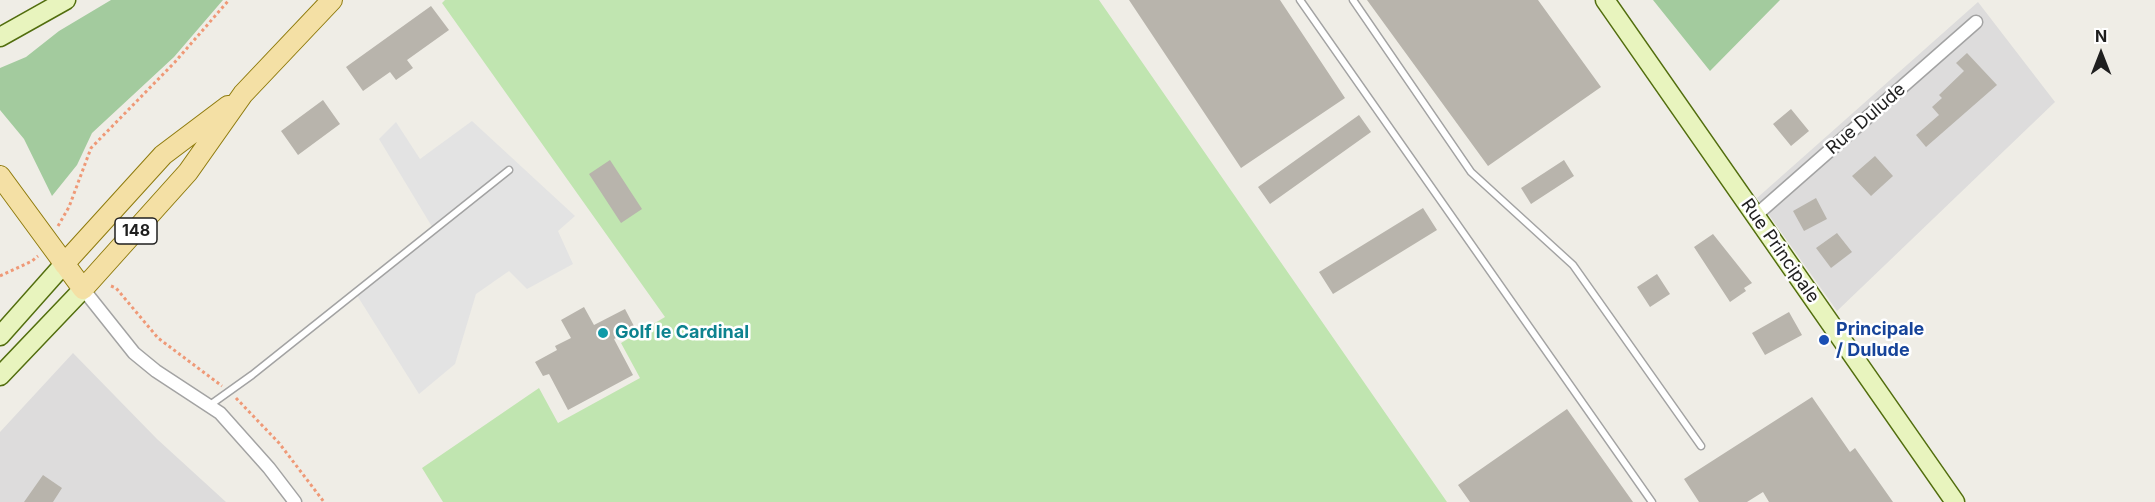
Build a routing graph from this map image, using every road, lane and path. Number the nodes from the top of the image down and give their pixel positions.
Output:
1 (66, 0) edge
2 (229, 0) edge
3 (332, 0) edge
4 (1300, 0) edge
5 (1353, 0) edge
6 (1605, 0) edge
7 (1976, 22) dead end
8 (0, 37) edge
9 (243, 94) junction
10 (509, 170) dead end
11 (0, 176) edge
12 (1755, 216) junction
13 (60, 223) dead end
14 (32, 261) dead end
15 (64, 264) junction
16 (0, 276) edge
17 (111, 286) dead end
18 (83, 289) junction
19 (0, 336) edge
20 (0, 376) edge
21 (214, 379) dead end
22 (240, 403) dead end
23 (210, 405) junction
24 (1701, 446) dead end
25 (296, 502) edge
26 (324, 502) edge
27 (1652, 502) edge
28 (1955, 502) edge

1 - 8 street
2 - 13 path
3 - 9 main road, 148
4 - 27 lane
5 - 24 lane
6 - 12 street, Rue Principale
7 - 12 street, Rue Dulude
9 - 15 main road, 148
9 - 18 main road, 148
10 - 23 lane
11 - 15 main road
12 - 28 street, Rue Principale
14 - 16 path
15 - 18 main road
15 - 19 street
17 - 21 path
18 - 20 street
18 - 23 street
22 - 26 path
23 - 25 street

